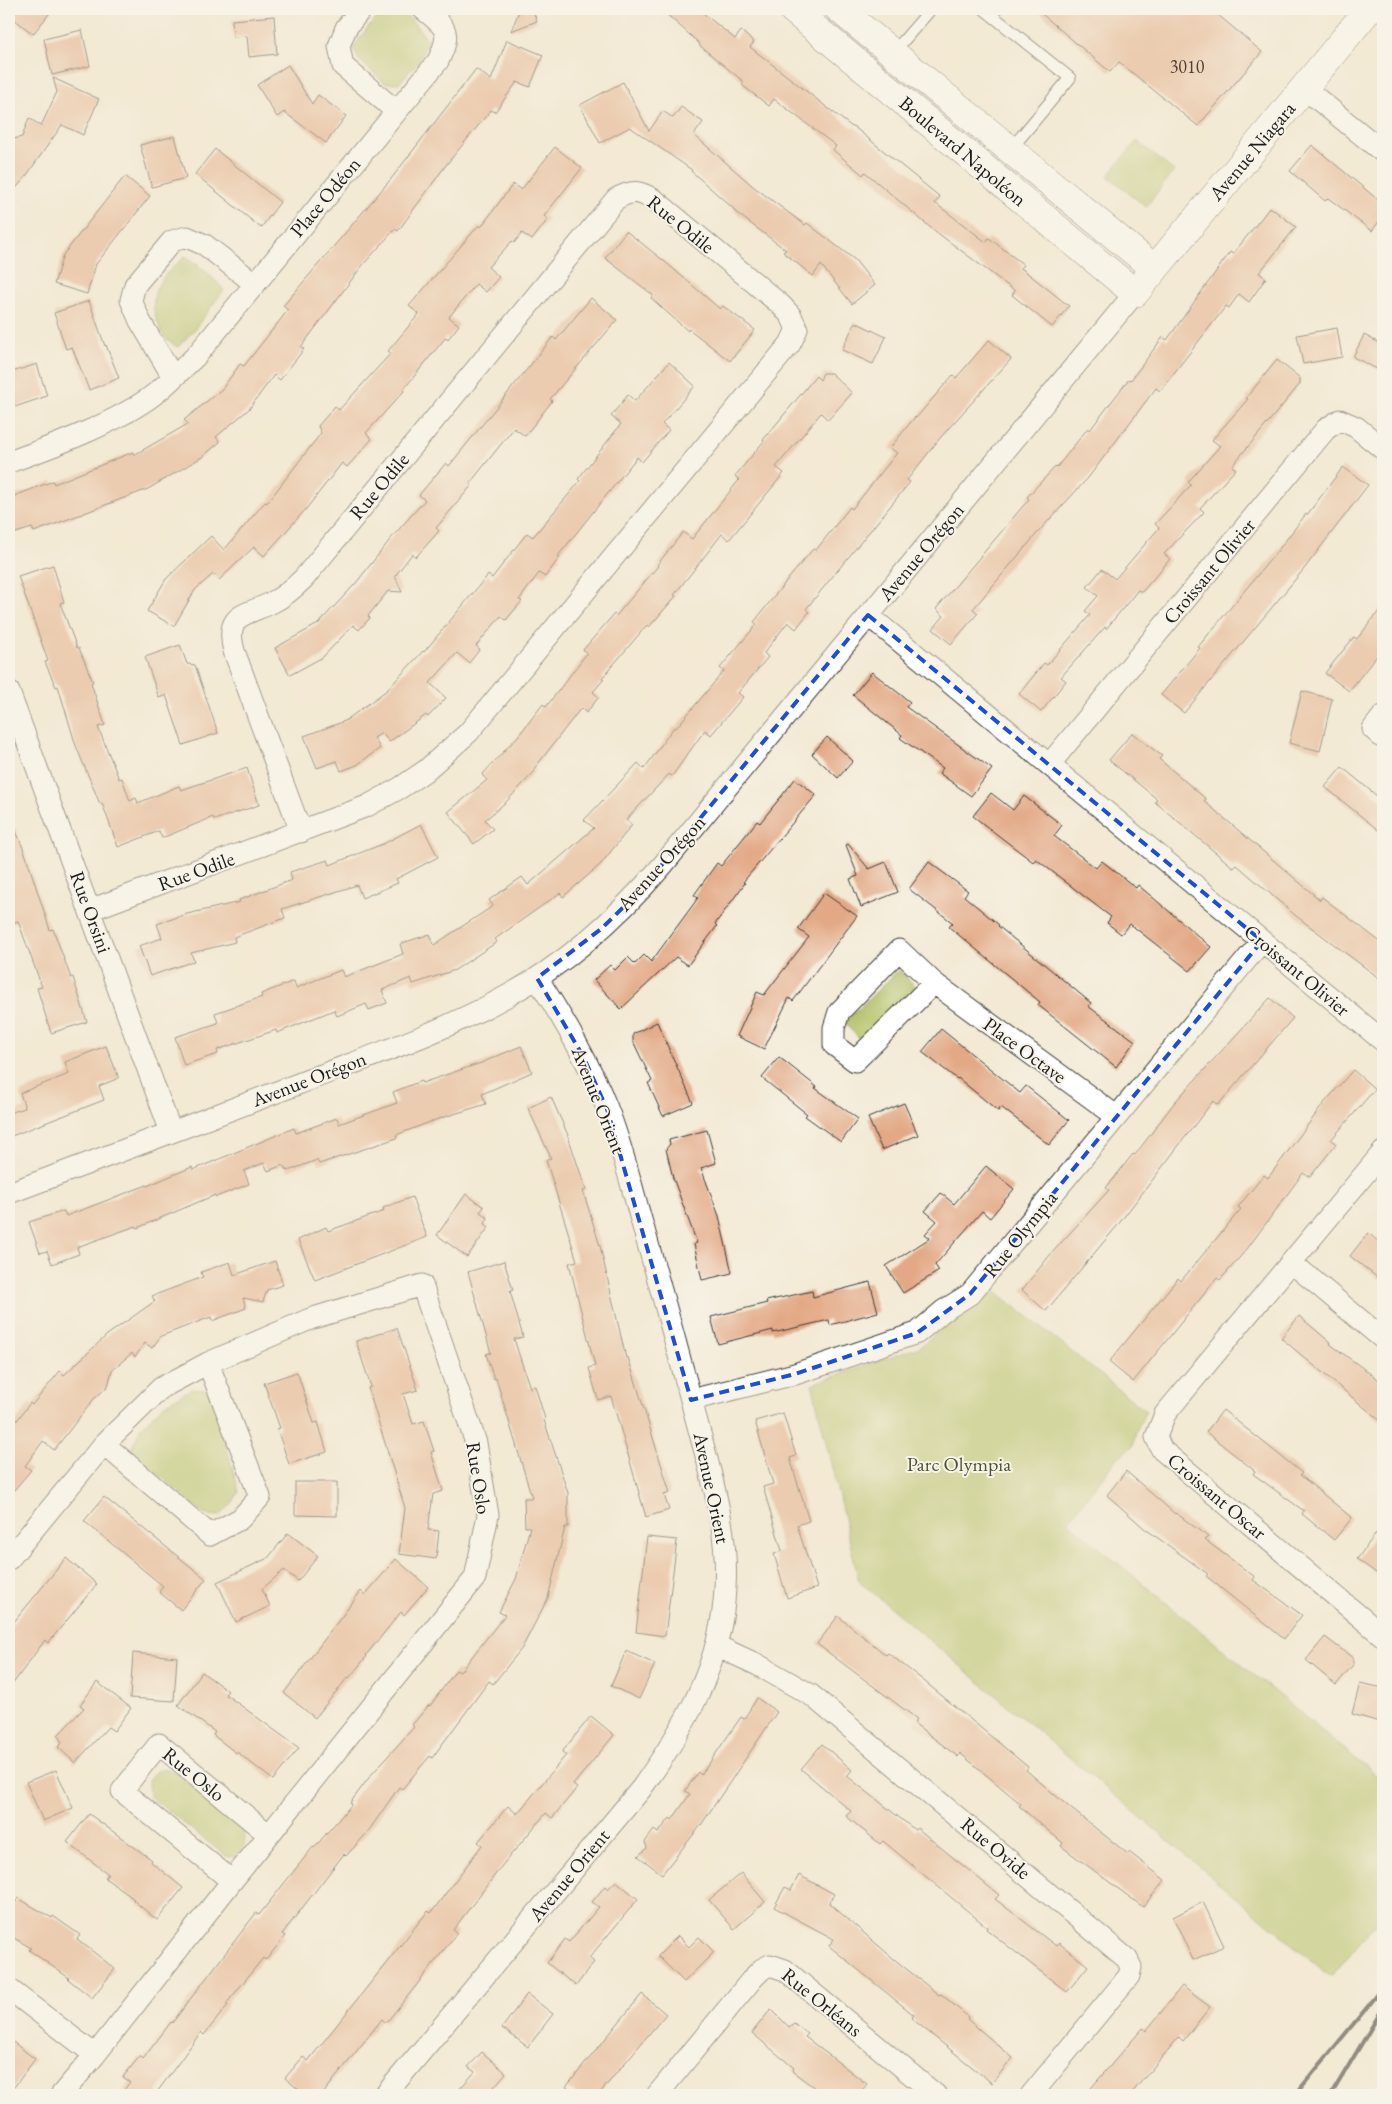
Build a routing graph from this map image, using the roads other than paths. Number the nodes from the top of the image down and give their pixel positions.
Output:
1 (361, 9) edge
2 (423, 9) edge
3 (792, 9) edge
4 (839, 9) edge
5 (931, 9) edge
6 (984, 9) edge
7 (1369, 9) edge
8 (893, 53) junction
9 (873, 76) junction
10 (1304, 88) junction
11 (396, 111) junction
12 (1010, 150) junction
13 (1383, 152) edge
14 (1155, 270) junction
15 (254, 283) junction
16 (1135, 293) junction
17 (173, 377) junction
18 (1383, 449) edge
19 (9, 462) edge
20 (868, 615) junction
21 (9, 692) edge
22 (1383, 716) edge
23 (1383, 738) edge
24 (1049, 766) junction
25 (301, 832) junction
26 (90, 910) junction
27 (1262, 941) junction
28 (537, 978) junction
29 (934, 983) junction
30 (1383, 1041) edge
31 (1116, 1116) junction
32 (171, 1132) junction
33 (1383, 1152) edge
34 (9, 1193) edge
35 (1292, 1263) junction
36 (1383, 1339) edge
37 (208, 1363) junction
38 (691, 1400) junction
39 (104, 1444) junction
40 (9, 1559) edge
41 (1383, 1636) edge
42 (717, 1646) junction
43 (270, 1835) junction
44 (232, 1881) junction
45 (9, 1989) edge
46 (95, 2055) junction
47 (61, 2095) edge
48 (385, 2095) edge
49 (657, 2095) edge
50 (936, 2095) edge
51 (1030, 2095) edge

1 - 11 street
2 - 11 street, Place Odéon
3 - 9 street, Boulevard Napoléon
4 - 8 street, Boulevard Napoléon
5 - 8 lane
6 - 12 lane
7 - 10 street, Avenue Niagara
8 - 9 street
8 - 12 street, Boulevard Napoléon
9 - 16 street, Boulevard Napoléon
10 - 13 street
10 - 14 street, Avenue Niagara
11 - 15 street, Place Odéon
12 - 14 street, Boulevard Napoléon
14 - 16 street, Avenue Niagara
15 - 17 street, Place Odéon
15 - 17 street
16 - 20 street, Avenue Orégon
17 - 19 street, Place Odéon
18 - 24 street, Croissant Olivier
20 - 24 street, Croissant Olivier
20 - 28 street, Avenue Orégon
21 - 26 street, Rue Orsini
22 - 23 street
24 - 27 street, Croissant Olivier
25 - 25 street, Rue Odile
25 - 26 street, Rue Odile
26 - 32 street, Rue Orsini
27 - 30 street, Croissant Olivier
27 - 31 street, Rue Olympia
28 - 32 street, Avenue Orégon
28 - 38 street, Avenue Orient
29 - 29 street, Place Octave
29 - 31 street, Place Octave
31 - 38 street, Rue Olympia
32 - 34 street, Avenue Orégon
33 - 35 street, Croissant Oscar
35 - 36 street
35 - 41 street, Croissant Oscar
37 - 39 street, Rue Oslo
37 - 39 street
37 - 43 street, Rue Oslo
38 - 42 street, Avenue Orient
39 - 40 street, Rue Oslo
42 - 48 street, Avenue Orient
42 - 51 street, Rue Ovide
43 - 44 street, Rue Oslo
43 - 44 street, Rue Oslo
44 - 46 street, Rue Oslo
45 - 46 street
46 - 47 street, Rue Oslo
49 - 50 street, Rue Orléans

